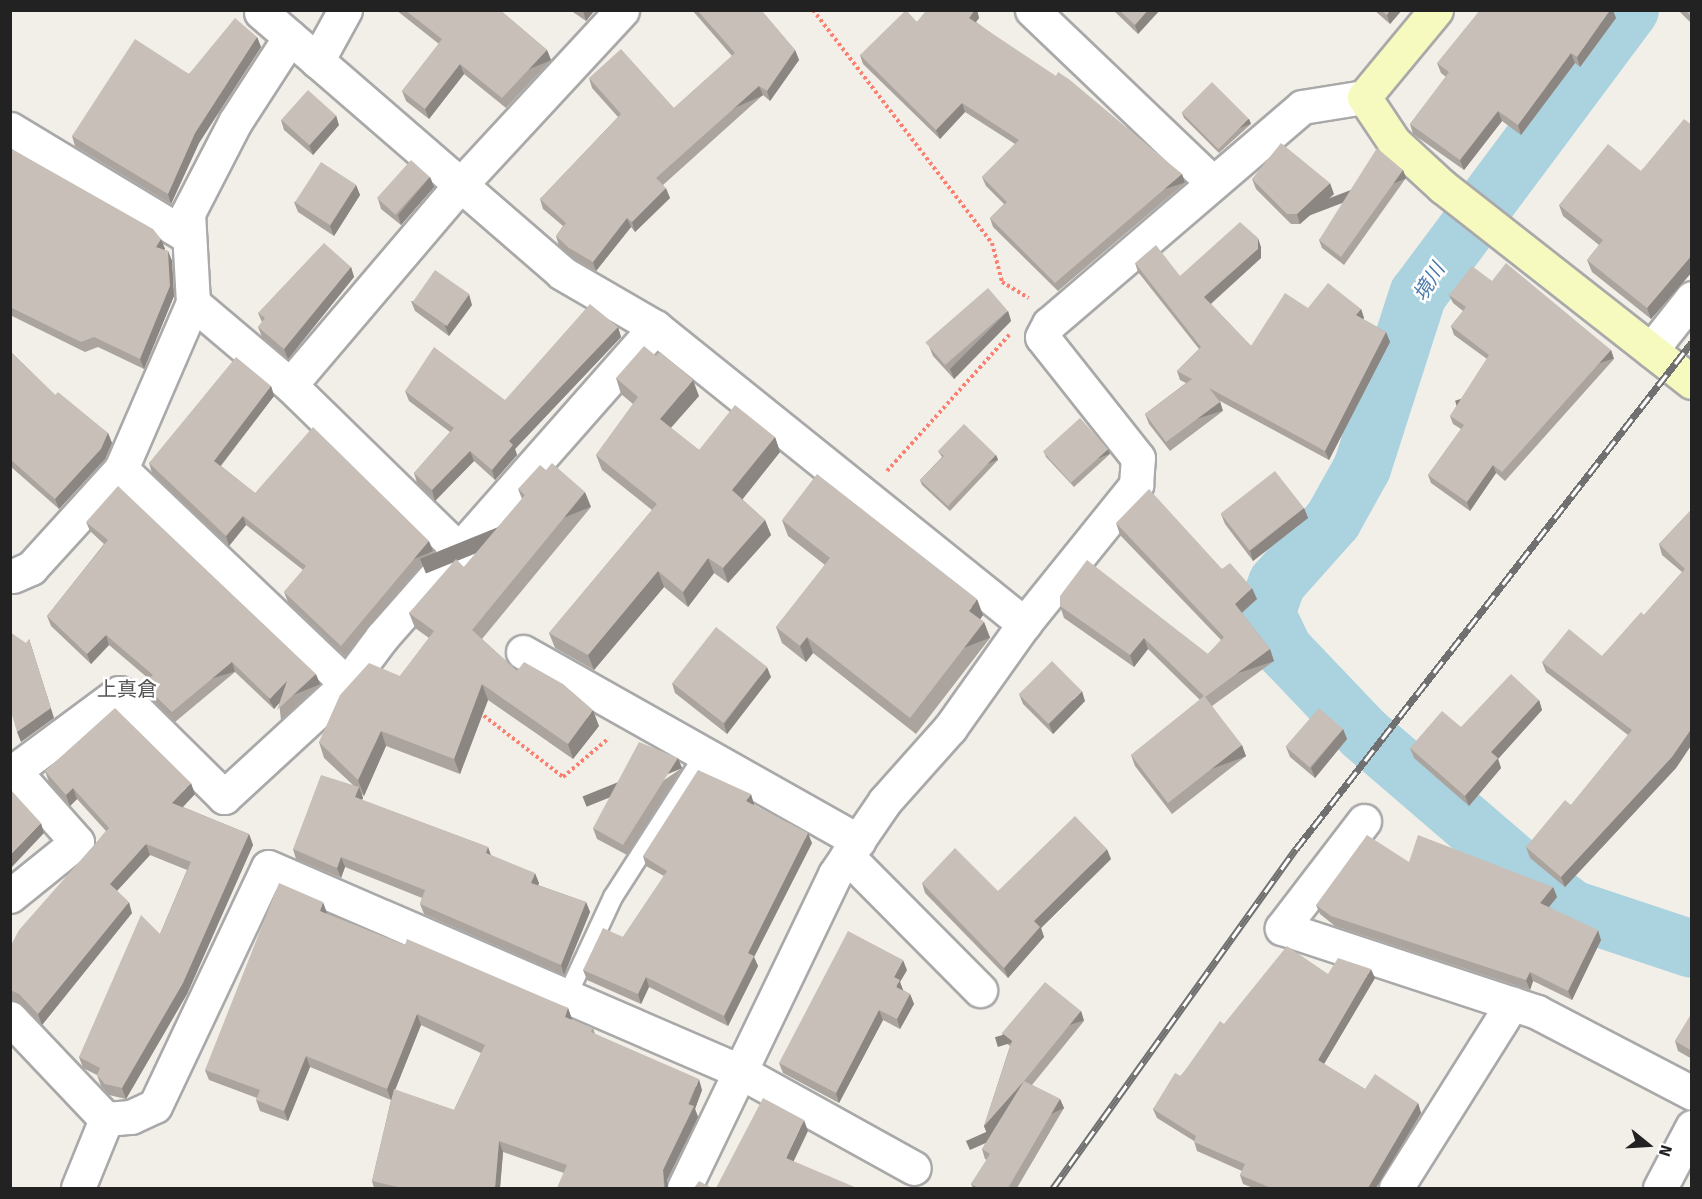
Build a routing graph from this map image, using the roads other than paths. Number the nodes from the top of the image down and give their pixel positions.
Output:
1 (345, 10) edge
2 (622, 10) edge
3 (1032, 10) edge
4 (1436, 10) edge
5 (261, 12) edge
6 (290, 37) junction
7 (317, 61) junction
8 (1364, 97) junction
9 (10, 129) edge
10 (1212, 182) junction
11 (459, 188) junction
12 (186, 235) junction
13 (1692, 297) edge
14 (193, 303) junction
15 (655, 327) junction
16 (1652, 350) junction
17 (1692, 382) edge
18 (290, 385) junction
19 (120, 469) junction
20 (459, 550) junction
21 (13, 576) dead end
22 (1024, 624) junction
23 (523, 652) dead end
24 (347, 684) junction
25 (704, 755) junction
26 (1364, 821) dead end
27 (852, 848) junction
28 (10, 896) edge
29 (980, 990) dead end
30 (568, 994) junction
31 (1512, 1004) junction
32 (10, 1018) edge
33 (737, 1070) junction
34 (1692, 1093) edge
35 (106, 1119) junction
36 (1692, 1127) edge
37 (914, 1168) dead end
38 (78, 1188) edge
39 (684, 1188) edge
40 (1396, 1188) edge
41 (1660, 1188) edge

1 - 7 street
2 - 11 street
3 - 10 street
4 - 8 street
5 - 6 street
6 - 7 street
6 - 12 street
7 - 11 street
8 - 10 street
8 - 16 street
9 - 12 street
10 - 22 street
11 - 15 street
11 - 18 street
12 - 14 street
13 - 16 street
14 - 18 street
14 - 19 street
15 - 20 street
15 - 22 street
16 - 17 street
18 - 20 street
19 - 21 street
19 - 24 street
20 - 24 street
22 - 27 street
23 - 25 street
24 - 28 street
25 - 27 street
25 - 30 lane
26 - 31 street
27 - 29 street
27 - 33 street
30 - 33 street
30 - 35 street
31 - 34 street
31 - 40 street
32 - 35 street
33 - 37 street
33 - 39 street
35 - 38 street
36 - 41 street

